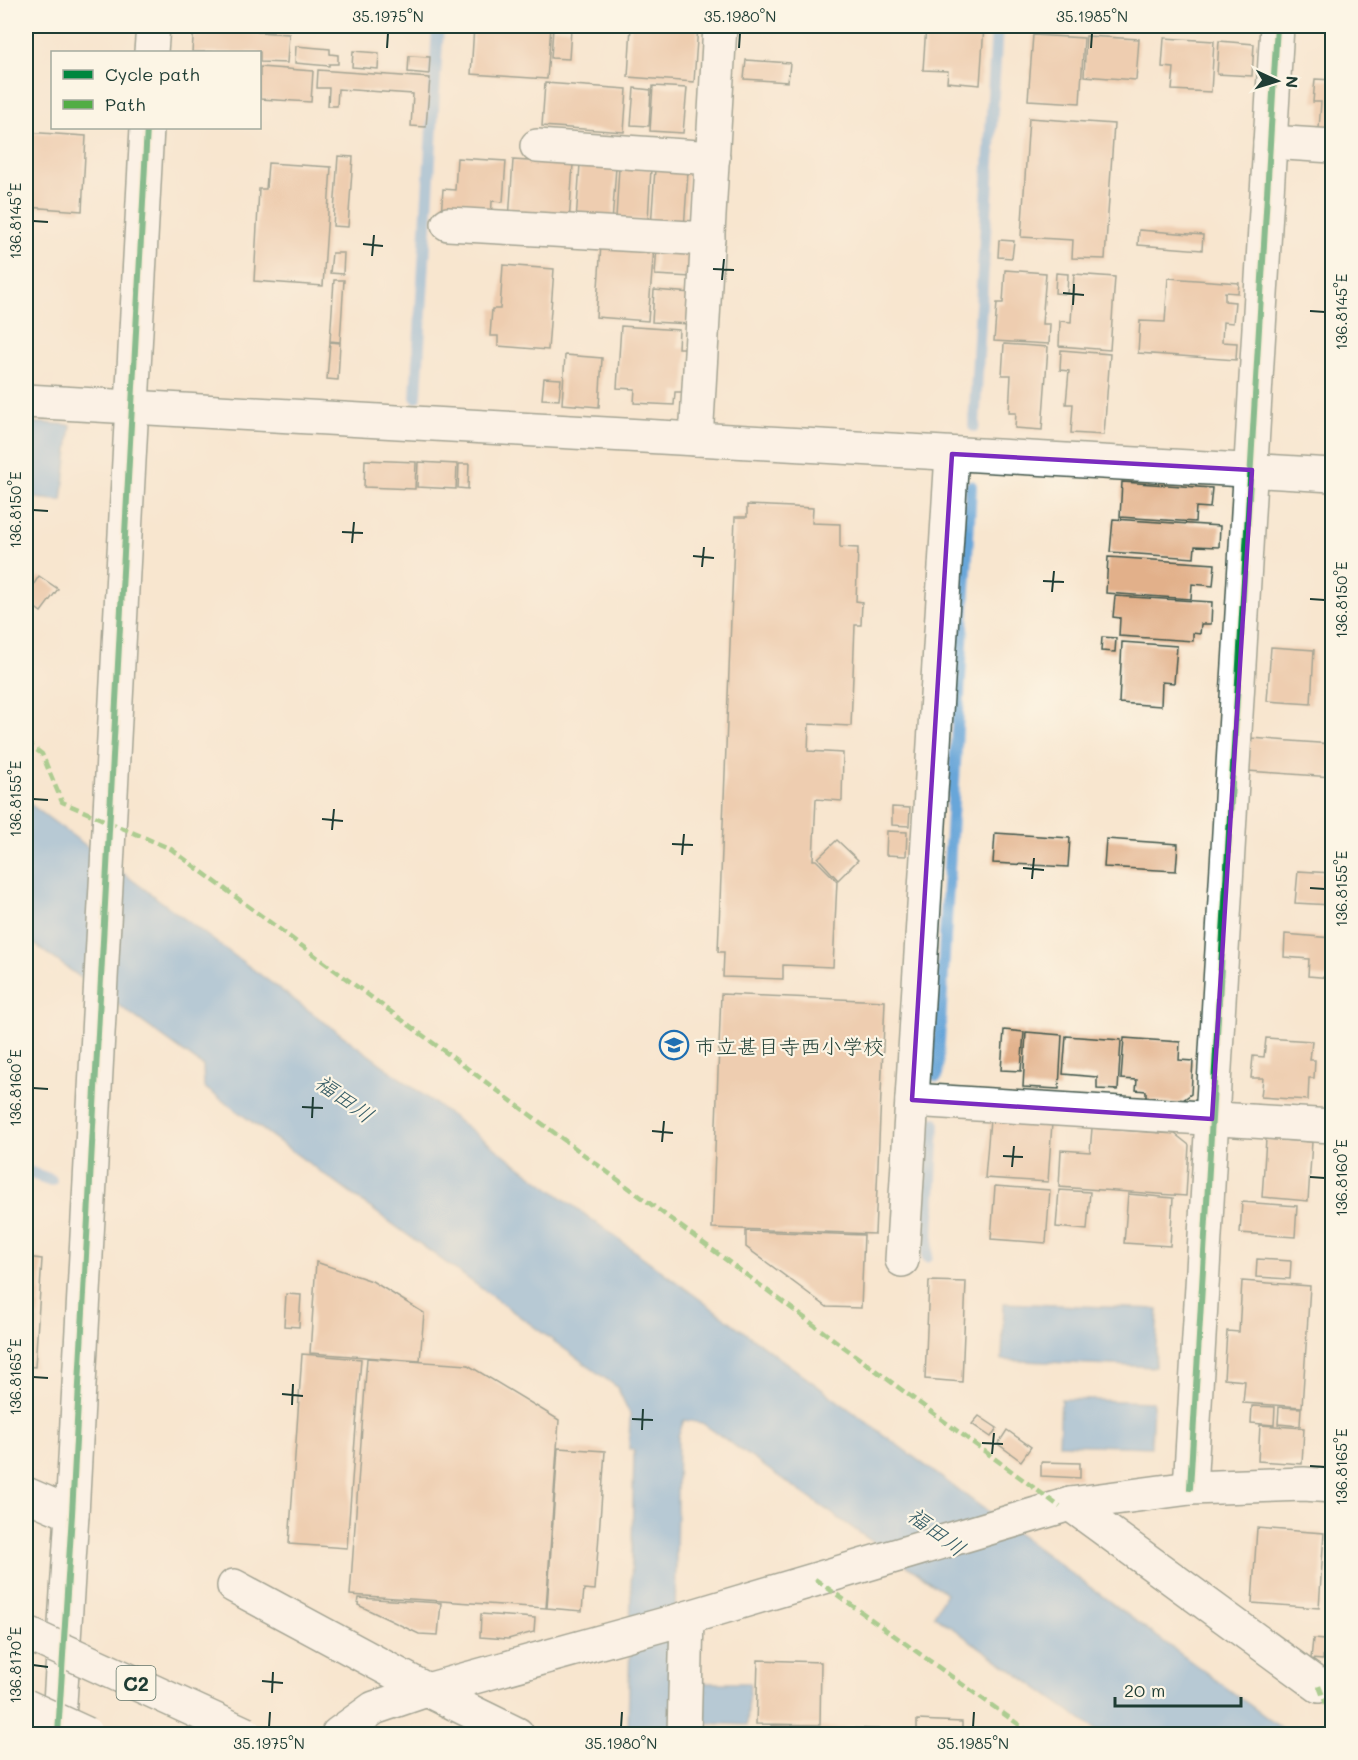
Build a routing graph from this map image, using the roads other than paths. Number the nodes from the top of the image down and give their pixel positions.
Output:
1 (153, 26) edge
2 (720, 26) edge
3 (1277, 26) edge
4 (151, 51) edge
5 (147, 129) edge
6 (1270, 142) junction
7 (537, 146) dead end
8 (1332, 146) edge
9 (713, 158) junction
10 (448, 224) dead end
11 (708, 239) junction
12 (26, 401) edge
13 (132, 407) junction
14 (696, 439) junction
15 (952, 454) junction
16 (1252, 470) junction
17 (1332, 475) edge
18 (912, 1100) junction
19 (1212, 1119) junction
20 (1332, 1126) edge
21 (902, 1260) dead end
22 (1332, 1486) edge
23 (1190, 1488) junction
24 (26, 1494) edge
25 (1061, 1507) junction
26 (72, 1514) junction
27 (234, 1586) dead end
28 (681, 1620) junction
29 (26, 1633) edge
30 (1319, 1686) dead end
31 (428, 1690) junction
32 (26, 1706) edge
33 (684, 1731) edge
34 (58, 1734) edge
35 (87, 1734) edge
36 (246, 1734) edge
37 (338, 1734) edge
38 (517, 1734) edge

1 - 4 main road
2 - 9 main road
3 - 6 main road
5 - 13 main road
6 - 8 main road
6 - 16 main road
7 - 9 main road
9 - 11 main road
10 - 11 main road
11 - 14 main road
12 - 13 main road
13 - 14 main road
13 - 26 main road
14 - 15 main road
15 - 16 main road
15 - 18 main road
16 - 17 main road
16 - 19 main road
18 - 19 main road
18 - 21 main road
19 - 20 main road
19 - 23 main road
22 - 23 main road
23 - 25 main road
24 - 26 main road
25 - 28 main road
25 - 30 main road
26 - 34 main road
27 - 31 main road
28 - 31 main road
28 - 33 main road
29 - 36 main road, C2, bridge
31 - 37 main road
31 - 38 main road
32 - 35 main road, bridge

